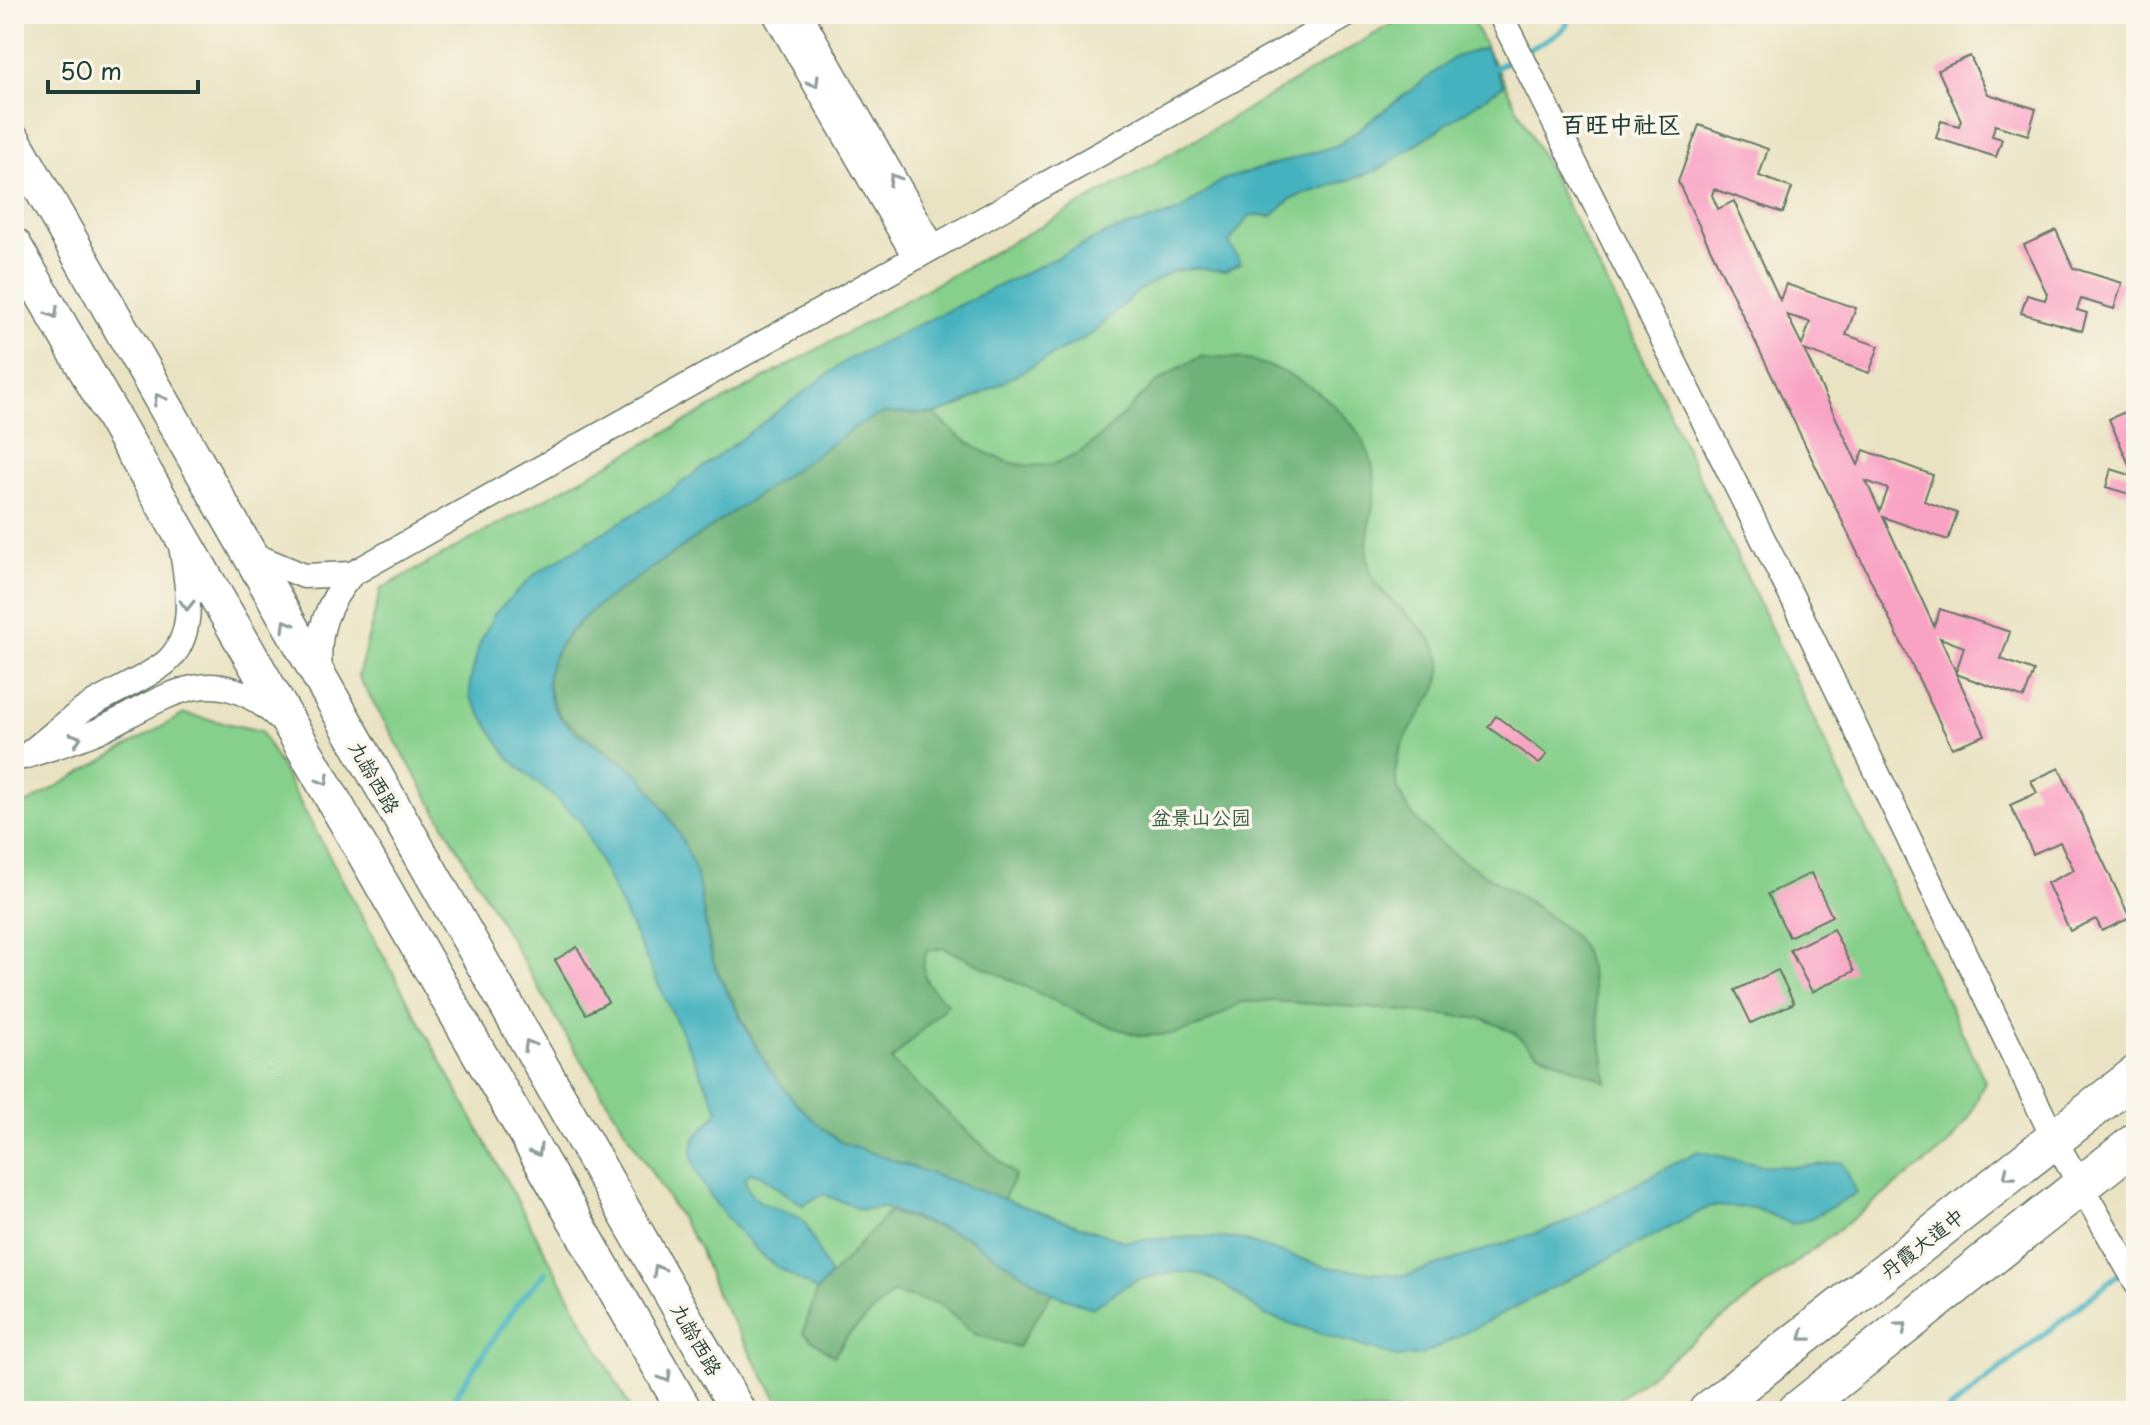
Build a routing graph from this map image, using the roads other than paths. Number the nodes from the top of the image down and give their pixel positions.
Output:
1 (775, 14) edge
2 (800, 14) edge
3 (1349, 14) edge
4 (1500, 14) edge
5 (14, 141) edge
6 (14, 245) edge
7 (924, 252) junction
8 (177, 528) junction
9 (245, 550) junction
10 (352, 574) junction
11 (322, 686) junction
12 (301, 739) junction
13 (19, 760) edge
14 (2136, 1075) edge
15 (2054, 1139) junction
16 (2136, 1142) edge
17 (2079, 1187) junction
18 (2136, 1282) edge
19 (685, 1411) edge
20 (738, 1411) edge
21 (1708, 1411) edge
22 (1797, 1411) edge

1 -> 7 street
7 -> 2 street
3 - 7 street
4 - 15 street
9 -> 5 main road, 九龄西路
6 -> 8 main road
7 - 10 street
8 - 12 main road
8 -> 13 street
9 - 10 street
11 -> 9 main road, 九龄西路
10 - 11 street
20 -> 11 main road, 九龄西路
13 -> 12 street
12 -> 19 main road
14 - 15 main road, 丹霞大道中
15 - 17 street
15 -> 21 main road, 丹霞大道中
16 - 17 main road
17 - 18 street
22 -> 17 main road

